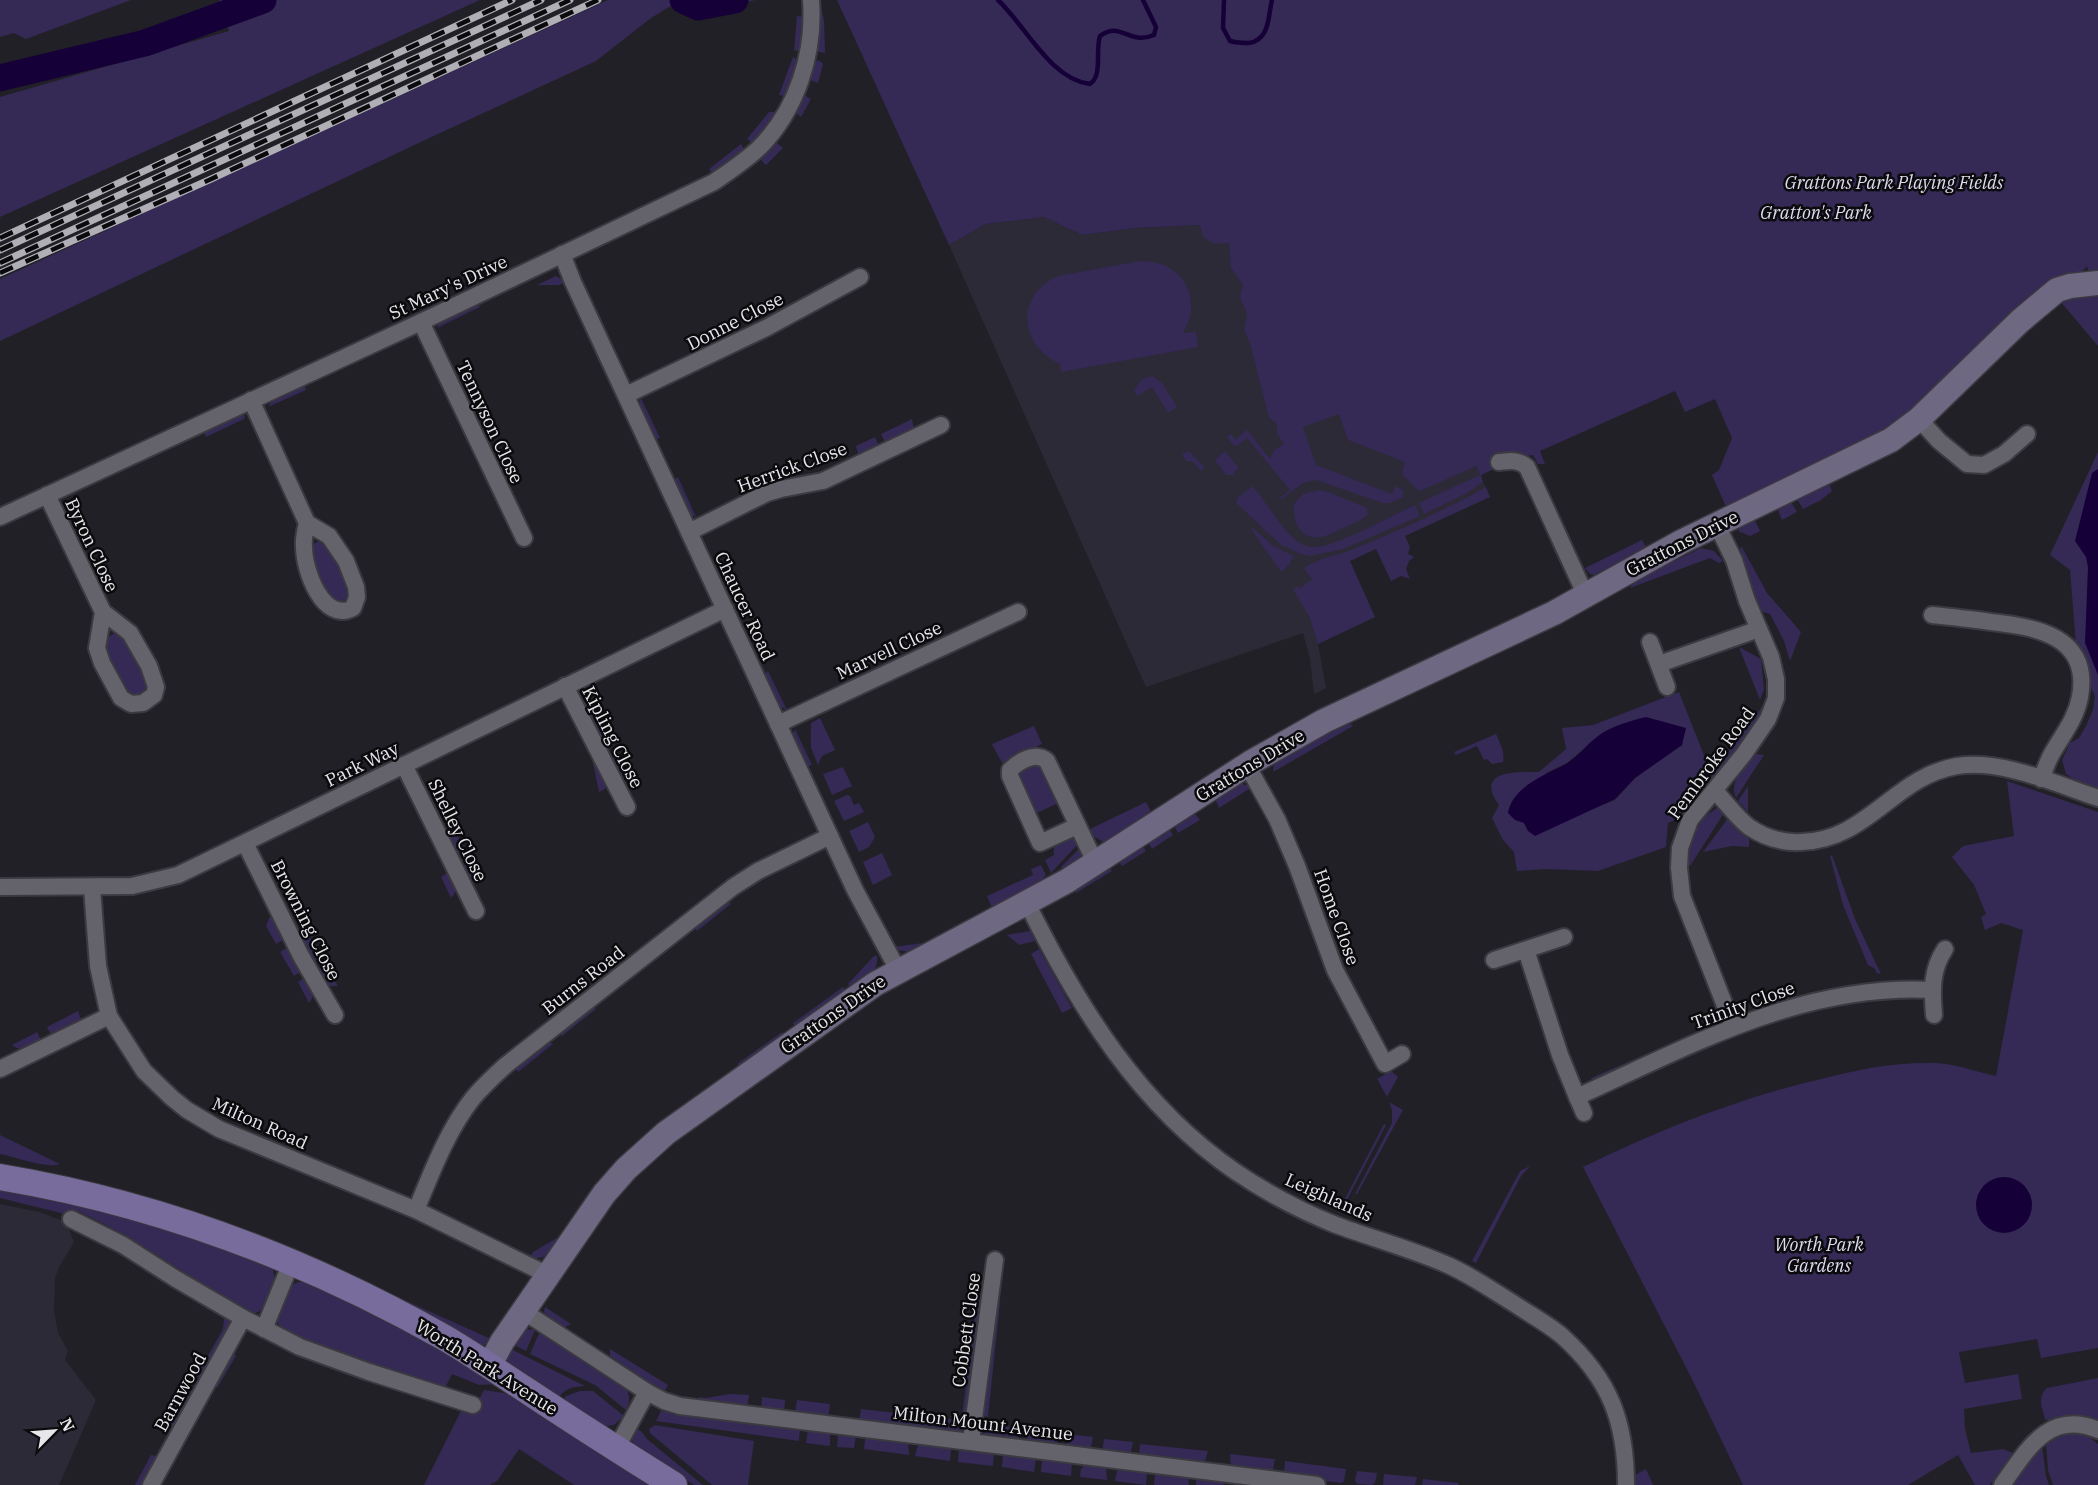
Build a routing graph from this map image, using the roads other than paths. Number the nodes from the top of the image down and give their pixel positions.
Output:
1 (811, 0) edge
2 (562, 254) junction
3 (860, 277) dead end
4 (2098, 284) edge
5 (421, 322) junction
6 (626, 395) junction
7 (251, 400) junction
8 (1919, 419) junction
9 (941, 425) dead end
10 (2027, 434) dead end
11 (1499, 462) dead end
12 (47, 495) junction
13 (0, 518) edge
14 (307, 523) junction
15 (1717, 525) junction
16 (689, 532) junction
17 (524, 538) dead end
18 (1586, 596) junction
19 (725, 609) junction
20 (103, 612) junction
21 (1018, 612) dead end
22 (1932, 615) dead end
23 (1759, 629) junction
24 (1650, 642) dead end
25 (1659, 664) junction
26 (565, 686) junction
27 (1667, 687) dead end
28 (778, 724) junction
29 (404, 765) junction
30 (1247, 765) junction
31 (2041, 779) junction
32 (1715, 790) junction
33 (2098, 798) edge
34 (627, 807) dead end
35 (1077, 826) junction
36 (830, 836) junction
37 (245, 843) junction
38 (1096, 864) junction
39 (0, 887) edge
40 (92, 888) junction
41 (1027, 903) junction
42 (477, 911) dead end
43 (1564, 937) dead end
44 (1946, 949) dead end
45 (1526, 950) junction
46 (1494, 960) dead end
47 (898, 970) junction
48 (1932, 990) junction
49 (335, 1015) dead end
50 (1934, 1015) dead end
51 (109, 1016) junction
52 (1733, 1026) junction
53 (1402, 1054) dead end
54 (0, 1069) edge
55 (1577, 1097) junction
56 (1584, 1113) dead end
57 (0, 1177) edge
58 (416, 1210) junction
59 (71, 1219) dead end
60 (995, 1260) dead end
61 (291, 1263) junction
62 (548, 1275) junction
63 (523, 1311) junction
64 (243, 1318) junction
65 (264, 1329) junction
66 (489, 1366) junction
67 (647, 1392) junction
68 (473, 1405) dead end
69 (2098, 1430) edge
70 (971, 1441) junction
71 (616, 1449) junction
72 (151, 1485) edge
73 (674, 1485) edge
74 (1317, 1485) edge
75 (1626, 1485) edge
76 (2002, 1485) edge

1 - 2 street, St Mary's Drive
2 - 5 street, St Mary's Drive
2 - 6 street, Chaucer Road
3 - 6 street, Donne Close
4 - 8 street, Grattons Drive
5 - 7 street, St Mary's Drive
5 - 17 street, Tennyson Close
6 - 16 street, Chaucer Road
7 - 12 street, St Mary's Drive
7 - 14 street
8 - 10 street
8 - 15 street, Grattons Drive
9 - 16 street, Herrick Close
11 - 18 street
12 - 13 street, St Mary's Drive
12 - 20 street, Byron Close
14 - 14 street
15 - 18 street, Grattons Drive
15 - 23 street, Pembroke Road
16 - 19 street, Chaucer Road
18 - 30 street, Grattons Drive
19 - 26 street, Park Way
19 - 28 street, Chaucer Road
20 - 20 street, Byron Close
21 - 28 street, Marvell Close
22 - 31 street
23 - 25 street
23 - 32 street, Pembroke Road
24 - 25 street
25 - 27 street
26 - 29 street, Park Way
26 - 34 street, Kipling Close
28 - 36 street, Chaucer Road
29 - 37 street, Park Way
29 - 42 street, Shelley Close
30 - 38 street, Grattons Drive
30 - 53 street, Home Close
31 - 32 street
31 - 33 street
32 - 52 street, Pembroke Road
35 - 35 street
35 - 38 street
36 - 47 street, Chaucer Road
36 - 58 street, Burns Road
37 - 40 street, Park Way
37 - 49 street, Browning Close
38 - 41 street, Grattons Drive
39 - 40 street, Park Way
40 - 51 street, Milton Road
41 - 47 street, Grattons Drive
41 - 75 street, Leighlands
43 - 45 street
44 - 48 street
45 - 46 street
45 - 55 street
47 - 62 street, Grattons Drive
48 - 50 street
48 - 52 street, Trinity Close
51 - 54 street
51 - 58 street, Milton Road
52 - 55 street, Trinity Close
55 - 56 street
57 - 61 main road, Worth Park Avenue
58 - 62 street, Milton Road
59 - 64 street
60 - 70 street, Cobbett Close
61 - 65 street
61 - 66 main road, Worth Park Avenue
62 - 63 street, Grattons Drive
63 - 66 street, Grattons Drive
63 - 67 street, Milton Mount Avenue
64 - 65 street
64 - 72 street, Barnwood
65 - 68 street
66 - 71 main road, Worth Park Avenue
67 - 70 street, Milton Mount Avenue
67 - 71 street
69 - 76 street
70 - 74 street, Milton Mount Avenue
71 - 73 main road, Worth Park Avenue

